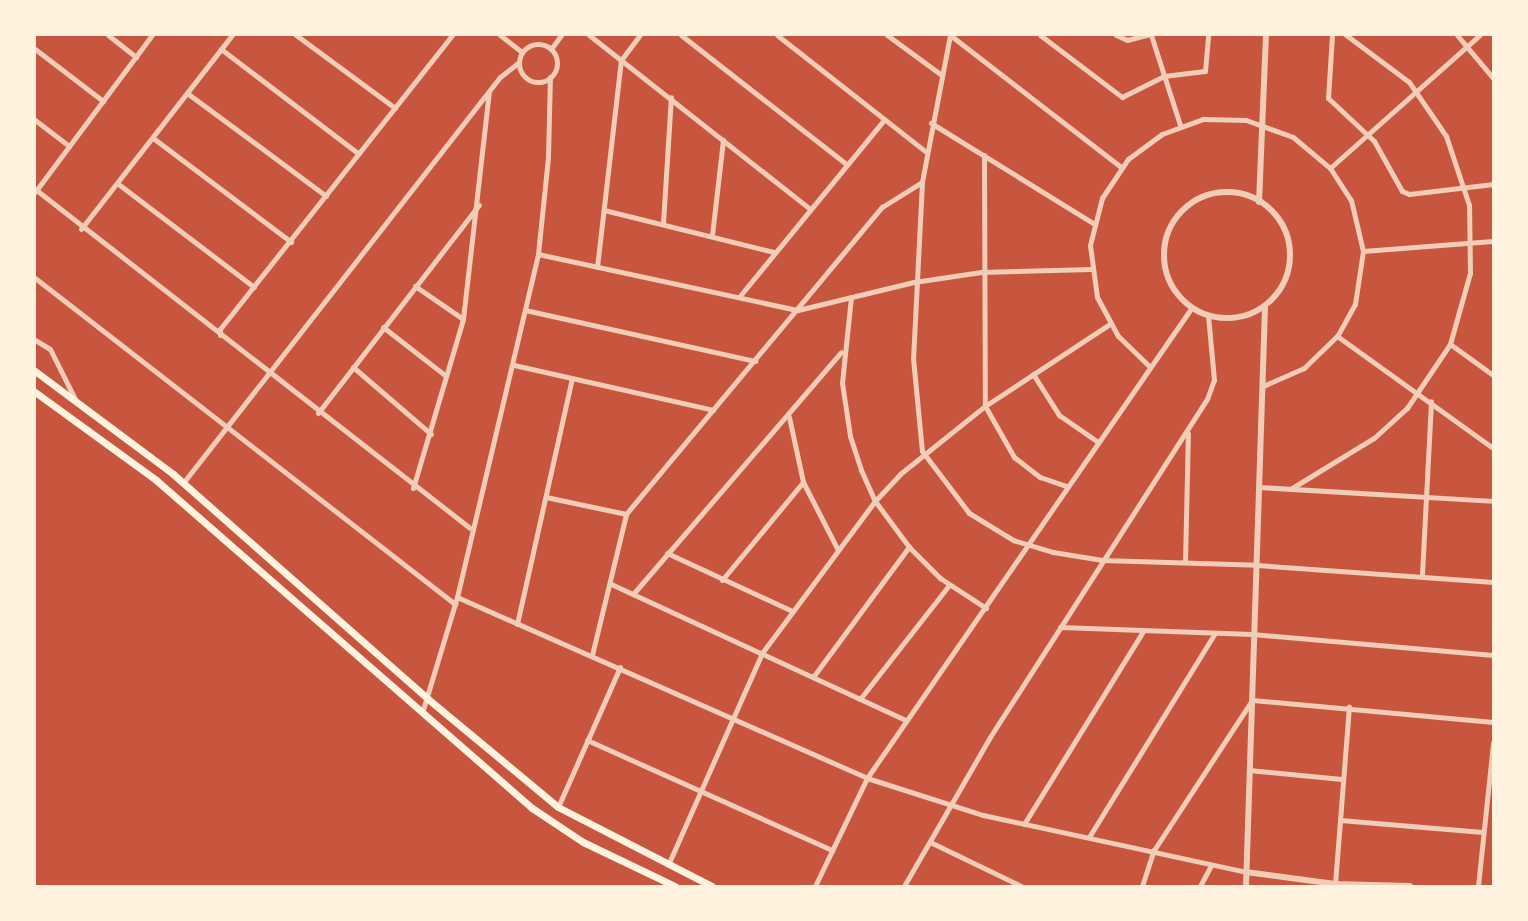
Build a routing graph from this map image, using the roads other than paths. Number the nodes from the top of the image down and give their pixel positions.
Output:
1 (108, 35) edge
2 (152, 35) edge
3 (232, 35) edge
4 (296, 35) edge
5 (452, 35) edge
6 (500, 35) edge
7 (561, 35) edge
8 (589, 35) edge
9 (640, 35) edge
10 (681, 35) edge
11 (777, 35) edge
12 (888, 35) edge
13 (950, 35) edge
14 (1040, 35) edge
15 (1053, 35) edge
16 (1116, 35) edge
17 (1147, 35) edge
18 (1151, 35) edge
19 (1208, 35) edge
20 (1266, 35) edge
21 (1332, 35) edge
22 (1346, 35) edge
23 (1457, 35) edge
24 (1480, 35) edge
25 (304, 37) edge
26 (1048, 41) junction
27 (1468, 45) junction
28 (35, 49) edge
29 (221, 49) junction
30 (551, 49) junction
31 (522, 52) junction
32 (136, 57) junction
33 (621, 60) junction
34 (519, 62) junction
35 (940, 74) junction
36 (1164, 76) junction
37 (550, 77) junction
38 (1493, 78) edge
39 (1416, 90) junction
40 (489, 92) junction
41 (187, 93) junction
42 (671, 97) junction
43 (103, 101) junction
44 (395, 108) junction
45 (35, 120) edge
46 (883, 120) junction
47 (931, 123) junction
48 (1261, 124) junction
49 (1180, 126) junction
50 (1368, 134) junction
51 (153, 138) junction
52 (722, 140) junction
53 (69, 146) junction
54 (926, 152) junction
55 (359, 154) junction
56 (984, 155) junction
57 (845, 163) junction
58 (1122, 167) junction
59 (1330, 168) junction
60 (922, 182) junction
61 (117, 183) junction
62 (1493, 184) edge
63 (1465, 186) junction
64 (35, 191) edge
65 (326, 196) junction
66 (1259, 202) junction
67 (480, 204) junction
68 (810, 208) junction
69 (604, 210) junction
70 (663, 223) junction
71 (1093, 223) junction
72 (81, 229) junction
73 (712, 235) junction
74 (1493, 241) edge
75 (291, 242) junction
76 (1472, 242) junction
77 (1363, 251) junction
78 (774, 252) junction
79 (538, 254) junction
80 (598, 267) junction
81 (1091, 268) junction
82 (981, 272) junction
83 (35, 278) edge
84 (914, 282) junction
85 (254, 286) junction
86 (415, 286) junction
87 (739, 297) junction
88 (851, 297) junction
89 (1265, 306) junction
90 (1192, 307) junction
91 (525, 310) junction
92 (798, 310) junction
93 (1208, 314) junction
94 (463, 319) junction
95 (1110, 324) junction
96 (383, 327) junction
97 (220, 335) junction
98 (1337, 336) junction
99 (35, 340) edge
100 (1450, 344) junction
101 (842, 352) junction
102 (755, 361) junction
103 (514, 365) junction
104 (1149, 366) junction
105 (352, 367) junction
106 (35, 371) edge
107 (270, 374) junction
108 (1033, 374) junction
109 (1493, 375) edge
110 (446, 376) junction
111 (572, 378) junction
112 (1263, 386) junction
113 (35, 392) edge
114 (1418, 395) junction
115 (75, 399) junction
116 (1431, 401) junction
117 (985, 406) junction
118 (713, 410) junction
119 (318, 412) junction
120 (789, 416) junction
121 (227, 426) junction
122 (1188, 433) junction
123 (430, 434) junction
124 (1098, 442) junction
125 (1493, 448) edge
126 (924, 456) junction
127 (803, 482) junction
128 (183, 483) junction
129 (1066, 486) junction
130 (413, 488) junction
131 (1260, 488) junction
132 (1292, 488) junction
133 (1425, 495) junction
134 (546, 497) junction
135 (875, 501) junction
136 (1493, 501) edge
137 (626, 514) junction
138 (470, 528) junction
139 (1027, 544) junction
140 (909, 547) junction
141 (838, 550) junction
142 (668, 553) junction
143 (1102, 560) junction
144 (1185, 562) junction
145 (1257, 564) junction
146 (1422, 574) junction
147 (722, 580) junction
148 (1493, 582) edge
149 (611, 584) junction
150 (949, 585) junction
151 (633, 594) junction
152 (457, 597) junction
153 (455, 604) junction
154 (986, 608) junction
155 (792, 611) junction
156 (517, 624) junction
157 (1060, 627) junction
158 (1143, 631) junction
159 (1215, 633) junction
160 (1252, 634) junction
161 (762, 653) junction
162 (592, 655) junction
163 (1493, 655) edge
164 (620, 666) junction
165 (812, 677) junction
166 (428, 699) junction
167 (860, 699) junction
168 (1252, 700) junction
169 (1349, 707) junction
170 (422, 712) junction
171 (733, 718) junction
172 (906, 720) junction
173 (1493, 722) edge
174 (588, 740) junction
175 (1493, 743) edge
176 (1249, 770) junction
177 (867, 778) junction
178 (1342, 779) junction
179 (700, 791) junction
180 (949, 806) junction
181 (558, 807) junction
182 (1340, 820) junction
183 (1024, 824) junction
184 (1482, 832) junction
185 (1088, 837) junction
186 (930, 842) junction
187 (832, 850) junction
188 (1154, 850) junction
189 (1211, 864) junction
190 (668, 865) junction
191 (1246, 872) junction
192 (1314, 884) edge
193 (1335, 884) junction
194 (1375, 884) edge
195 (675, 886) edge
196 (712, 886) edge
197 (815, 886) edge
198 (904, 886) edge
199 (1021, 886) edge
200 (1142, 886) edge
201 (1200, 886) edge
202 (1246, 886) edge
203 (1410, 886) edge
204 (1478, 886) edge

1 - 32 street
2 - 32 street
3 - 29 street
4 - 25 street
5 - 44 street
6 - 31 street
7 - 30 street
8 - 33 street
9 - 33 street
10 - 57 street
11 - 46 street
12 - 35 street
13 - 35 street
13 - 58 street
14 - 26 street
15 - 26 street
16 - 17 street
18 - 36 street
19 - 36 street
20 - 48 street
21 - 50 street
22 - 39 street
23 - 27 street
24 - 27 street
25 - 44 street
26 - 36 street
27 - 38 street
27 - 39 street
28 - 43 street
29 - 41 street
29 - 55 street
30 - 31 street
30 - 37 street
31 - 34 street
32 - 43 street
33 - 42 street
33 - 69 street
34 - 37 street
34 - 40 street
35 - 47 street
36 - 49 street
37 - 79 street
39 - 50 street
39 - 63 street
40 - 67 street
40 - 107 street
41 - 51 street
41 - 65 street
42 - 52 street
42 - 70 street
43 - 53 street
44 - 55 street
45 - 53 street
46 - 54 street
46 - 57 street
47 - 54 street
47 - 56 street
48 - 49 street
48 - 59 street
48 - 66 street
49 - 58 street
50 - 59 street
50 - 63 street
51 - 61 street
51 - 75 street
52 - 68 street
52 - 73 street
53 - 64 street
54 - 60 street
55 - 65 street
56 - 71 street
56 - 82 street
57 - 68 street
58 - 71 street
59 - 77 street
60 - 84 street
60 - 92 street
61 - 72 street
61 - 85 street
62 - 63 street
63 - 76 street
64 - 72 street
65 - 75 street
66 - 89 street
66 - 90 street
67 - 86 street
67 - 94 street
68 - 78 street
69 - 70 street
69 - 80 street
70 - 73 street
71 - 81 street
72 - 97 street
73 - 78 street
74 - 76 street
75 - 85 street
76 - 77 street
76 - 100 street
77 - 98 street
78 - 87 street
79 - 80 street
79 - 91 street
80 - 87 street
81 - 82 street
81 - 95 street
82 - 84 street
82 - 117 street
83 - 121 street
84 - 88 street
84 - 126 street
85 - 97 street
86 - 94 street
86 - 96 street
87 - 92 street
88 - 92 street
88 - 101 street
89 - 93 street
89 - 112 street
90 - 93 street
90 - 104 street
91 - 102 street
91 - 103 street
92 - 102 street
93 - 122 street
94 - 110 street
95 - 104 street
95 - 108 street
96 - 105 street
96 - 110 street
97 - 107 street
98 - 112 street
98 - 114 street
99 - 115 street
100 - 109 street
100 - 114 street
101 - 120 street
101 - 135 street
102 - 118 street
103 - 111 street
103 - 138 street
104 - 124 street
105 - 119 street
105 - 123 street
106 - 115 main road
107 - 119 street
107 - 121 street
108 - 117 street
108 - 124 street
110 - 123 street
111 - 118 street
111 - 134 street
112 - 131 street
113 - 170 main road
114 - 116 street
114 - 132 street
115 - 128 main road
116 - 125 street
116 - 133 street
117 - 126 street
117 - 129 street
118 - 137 street
119 - 130 street
120 - 127 street
120 - 142 street
121 - 128 street
121 - 153 street
122 - 143 street
122 - 144 street
123 - 130 street
124 - 129 street
126 - 135 street
126 - 139 street
127 - 141 street
127 - 147 street
128 - 166 main road
129 - 139 street
130 - 138 street
131 - 132 street
131 - 145 street
132 - 133 street
133 - 136 street
133 - 146 street
134 - 137 street
134 - 156 street
135 - 140 street
135 - 141 street
137 - 149 street
138 - 152 street
139 - 143 street
139 - 154 street
140 - 150 street
140 - 165 street
141 - 155 street
142 - 147 street
142 - 151 street
143 - 144 street
143 - 157 street
144 - 145 street
145 - 146 street
145 - 160 street
146 - 148 street
147 - 155 street
149 - 151 street
149 - 162 street
150 - 154 street
150 - 167 street
151 - 161 street
152 - 153 street
152 - 156 street
153 - 166 street
154 - 172 street
155 - 161 street
156 - 162 street
157 - 158 street
157 - 180 street
158 - 159 street
158 - 183 street
159 - 160 street
159 - 185 street
160 - 163 street
160 - 168 street
161 - 165 street
161 - 171 street
162 - 164 street
164 - 171 street
164 - 174 street
165 - 167 street
166 - 170 street
166 - 181 main road
167 - 172 street
168 - 169 street
168 - 176 street
168 - 188 street
169 - 173 street
169 - 178 street
170 - 195 main road
171 - 177 street
171 - 179 street
172 - 177 street
174 - 179 street
174 - 181 street
175 - 184 street
176 - 178 street
176 - 191 street
177 - 180 street
177 - 187 street
178 - 182 street
179 - 187 street
179 - 190 street
180 - 183 street
180 - 186 street
181 - 190 main road
182 - 184 street
182 - 193 street
183 - 185 street
184 - 204 street
185 - 188 street
186 - 198 street
186 - 199 street
187 - 197 street
188 - 189 street
188 - 200 street
189 - 191 street
189 - 201 street
190 - 196 main road
191 - 192 street
191 - 202 street
192 - 193 street
193 - 194 street
194 - 203 street

